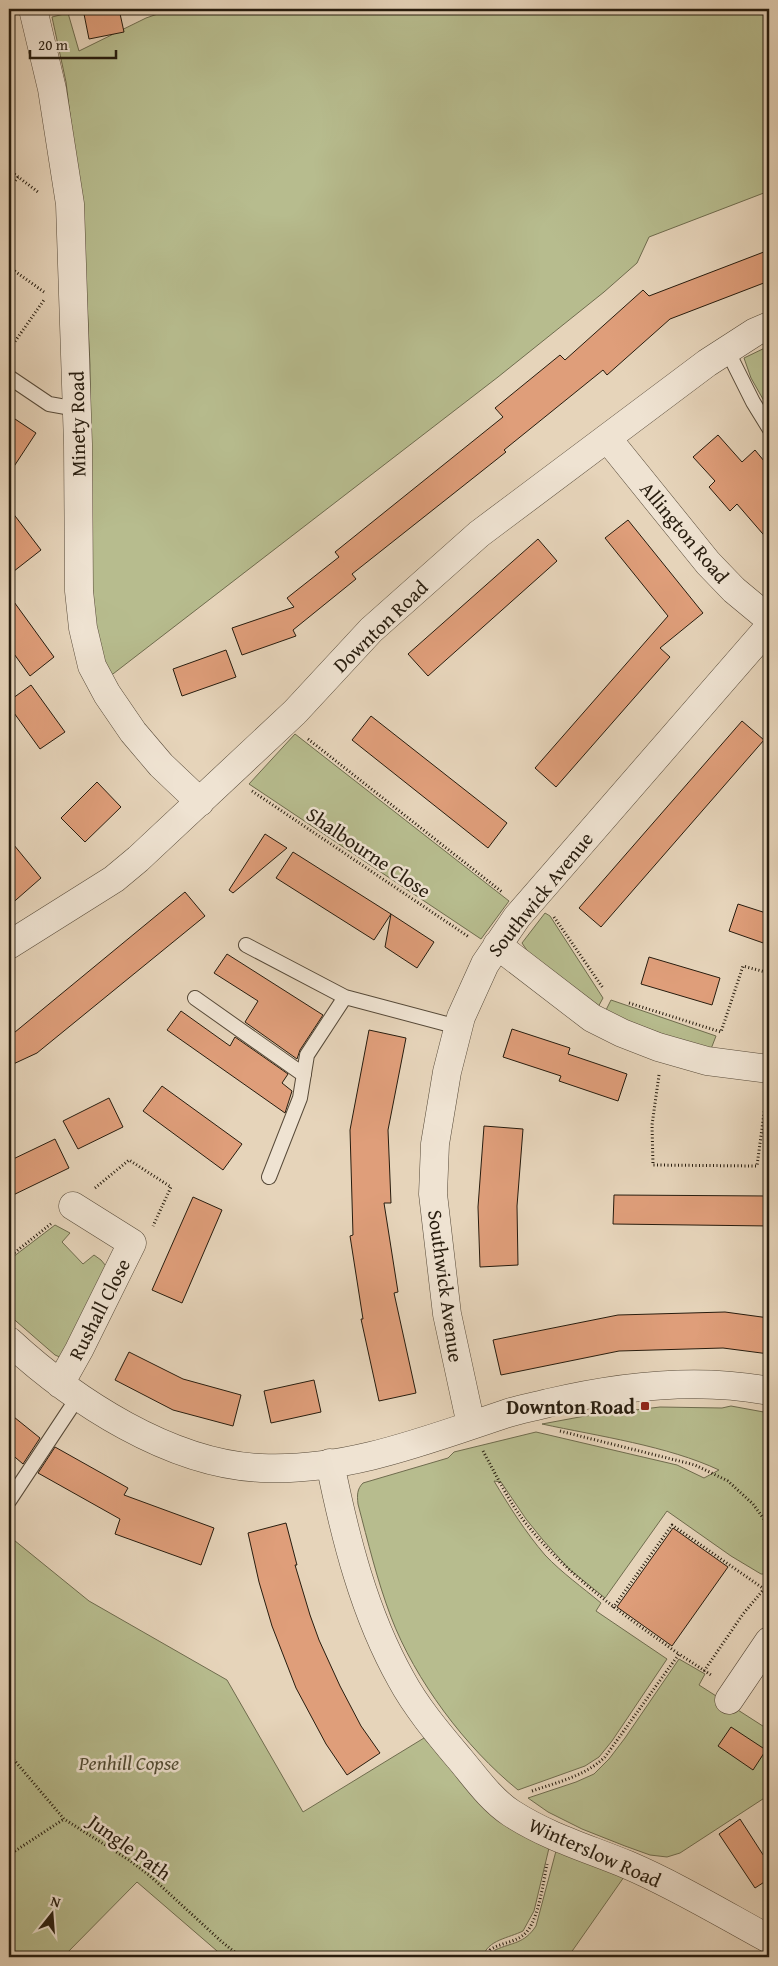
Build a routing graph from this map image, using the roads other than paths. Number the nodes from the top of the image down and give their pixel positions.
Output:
1 (33, 9) edge
2 (769, 326) edge
3 (727, 350) junction
4 (9, 377) edge
5 (77, 409) junction
6 (769, 428) edge
7 (607, 438) junction
8 (769, 619) edge
9 (769, 628) edge
10 (200, 802) junction
11 (9, 945) edge
12 (246, 945) dead end
13 (494, 949) junction
14 (345, 997) junction
15 (195, 998) dead end
16 (458, 1027) junction
17 (304, 1075) junction
18 (768, 1081) edge
19 (270, 1177) dead end
20 (73, 1206) dead end
21 (9, 1341) edge
22 (69, 1390) junction
23 (769, 1391) edge
24 (471, 1425) junction
25 (330, 1463) junction
26 (9, 1501) edge
27 (769, 1641) edge
28 (760, 1674) edge
29 (732, 1696) road end
30 (769, 1939) edge

1 - 5 street, Minety Road
2 - 3 street, Downton Road
3 - 6 lane
3 - 7 street, Downton Road
4 - 5 lane
5 - 10 street, Minety Road
7 - 8 street, Allington Road
7 - 10 street, Downton Road
9 - 13 street, Southwick Avenue
10 - 11 street, Downton Road
12 - 14 lane
13 - 16 street, Southwick Avenue
13 - 18 street
14 - 16 lane
14 - 17 lane
15 - 17 lane
16 - 24 street, Southwick Avenue
17 - 19 lane
20 - 22 street, Rushall Close
21 - 22 street
22 - 25 street
22 - 26 lane
23 - 24 street
24 - 25 street
25 - 30 street, Winterslow Road
27 - 28 street
28 - 29 street

